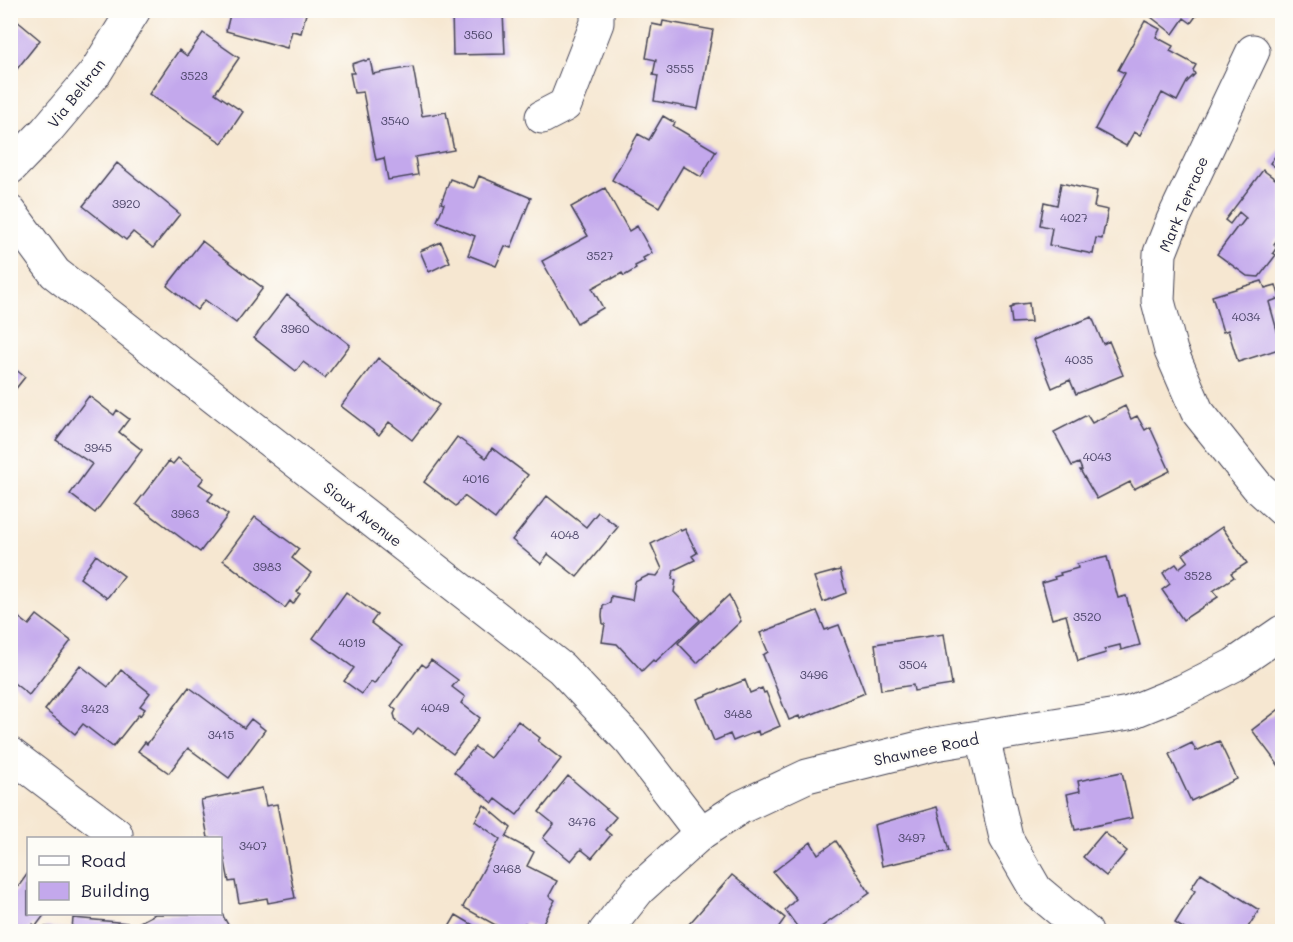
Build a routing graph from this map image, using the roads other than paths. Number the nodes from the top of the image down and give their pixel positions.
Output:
1 (134, 10) edge
2 (597, 10) edge
3 (1253, 51) dead end
4 (542, 117) dead end
5 (10, 168) edge
6 (10, 212) edge
7 (1282, 509) edge
8 (1282, 632) edge
9 (983, 737) junction
10 (10, 754) edge
11 (701, 833) junction
12 (116, 834) dead end
13 (605, 932) edge
14 (1086, 932) edge

1 - 5 street, Via Beltran
2 - 4 street
3 - 7 street, Mark Terrace
6 - 11 street, Sioux Avenue
8 - 9 street, Shawnee Road
9 - 11 street, Shawnee Road
9 - 14 street
10 - 12 street
11 - 13 street, Shawnee Road

